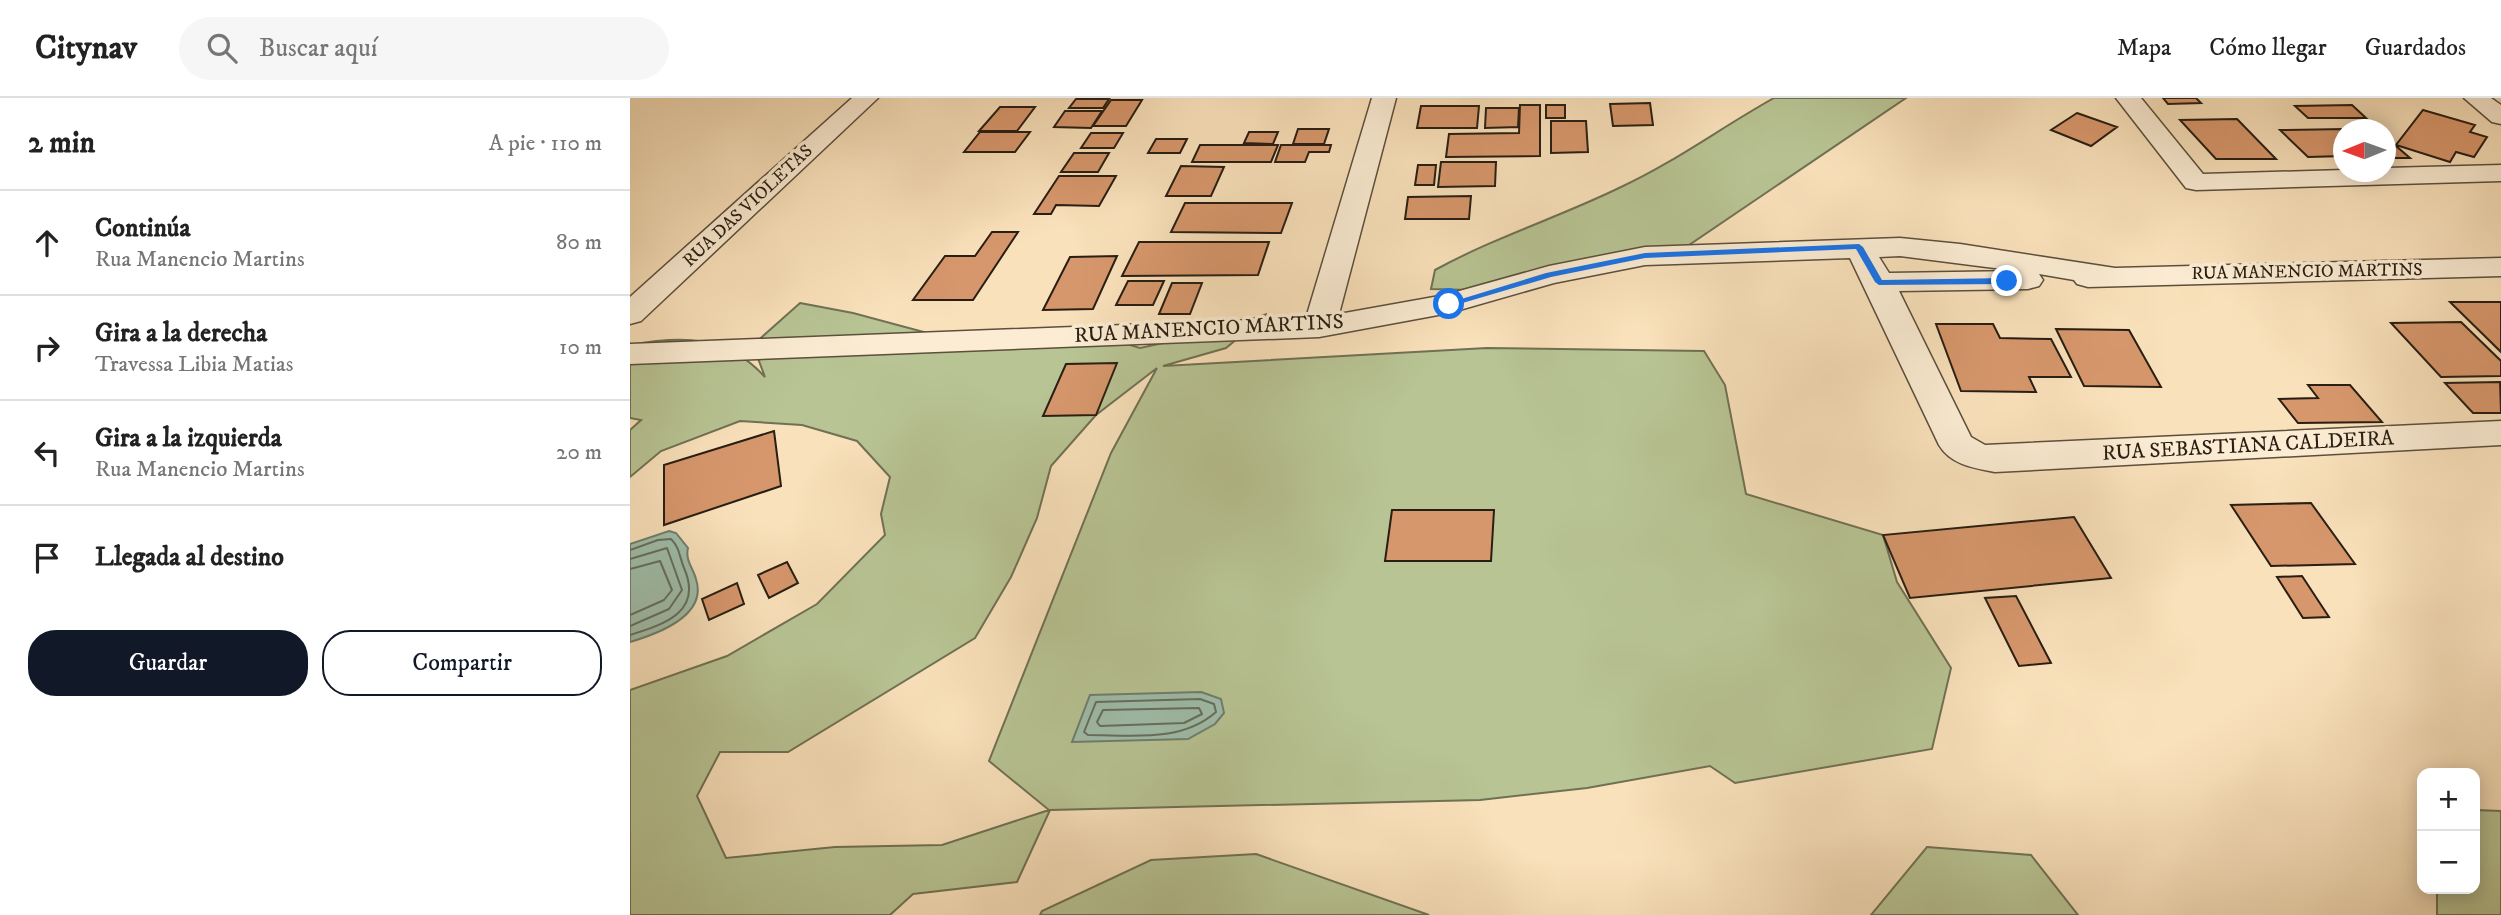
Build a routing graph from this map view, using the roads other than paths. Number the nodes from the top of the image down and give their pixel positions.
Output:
1 (866, 98) edge
2 (1384, 98) edge
3 (2128, 98) edge
4 (2476, 98) edge
5 (2501, 117) edge
6 (2501, 173) edge
7 (1859, 247) junction
8 (2501, 267) edge
9 (2114, 277) junction
10 (1879, 282) junction
11 (630, 314) edge
12 (1319, 327) junction
13 (630, 354) edge
14 (2501, 433) edge

1 - 11 street, RUA DAS VIOLETAS
2 - 12 street
3 - 6 street
4 - 5 street
7 - 9 street, RUA MANENCIO MARTINS
7 - 10 street
7 - 12 street, RUA MANENCIO MARTINS
8 - 9 street, RUA MANENCIO MARTINS
9 - 10 street, RUA MANENCIO MARTINS
10 - 14 street, RUA SEBASTIANA CALDEIRA
12 - 13 street, RUA MANENCIO MARTINS

